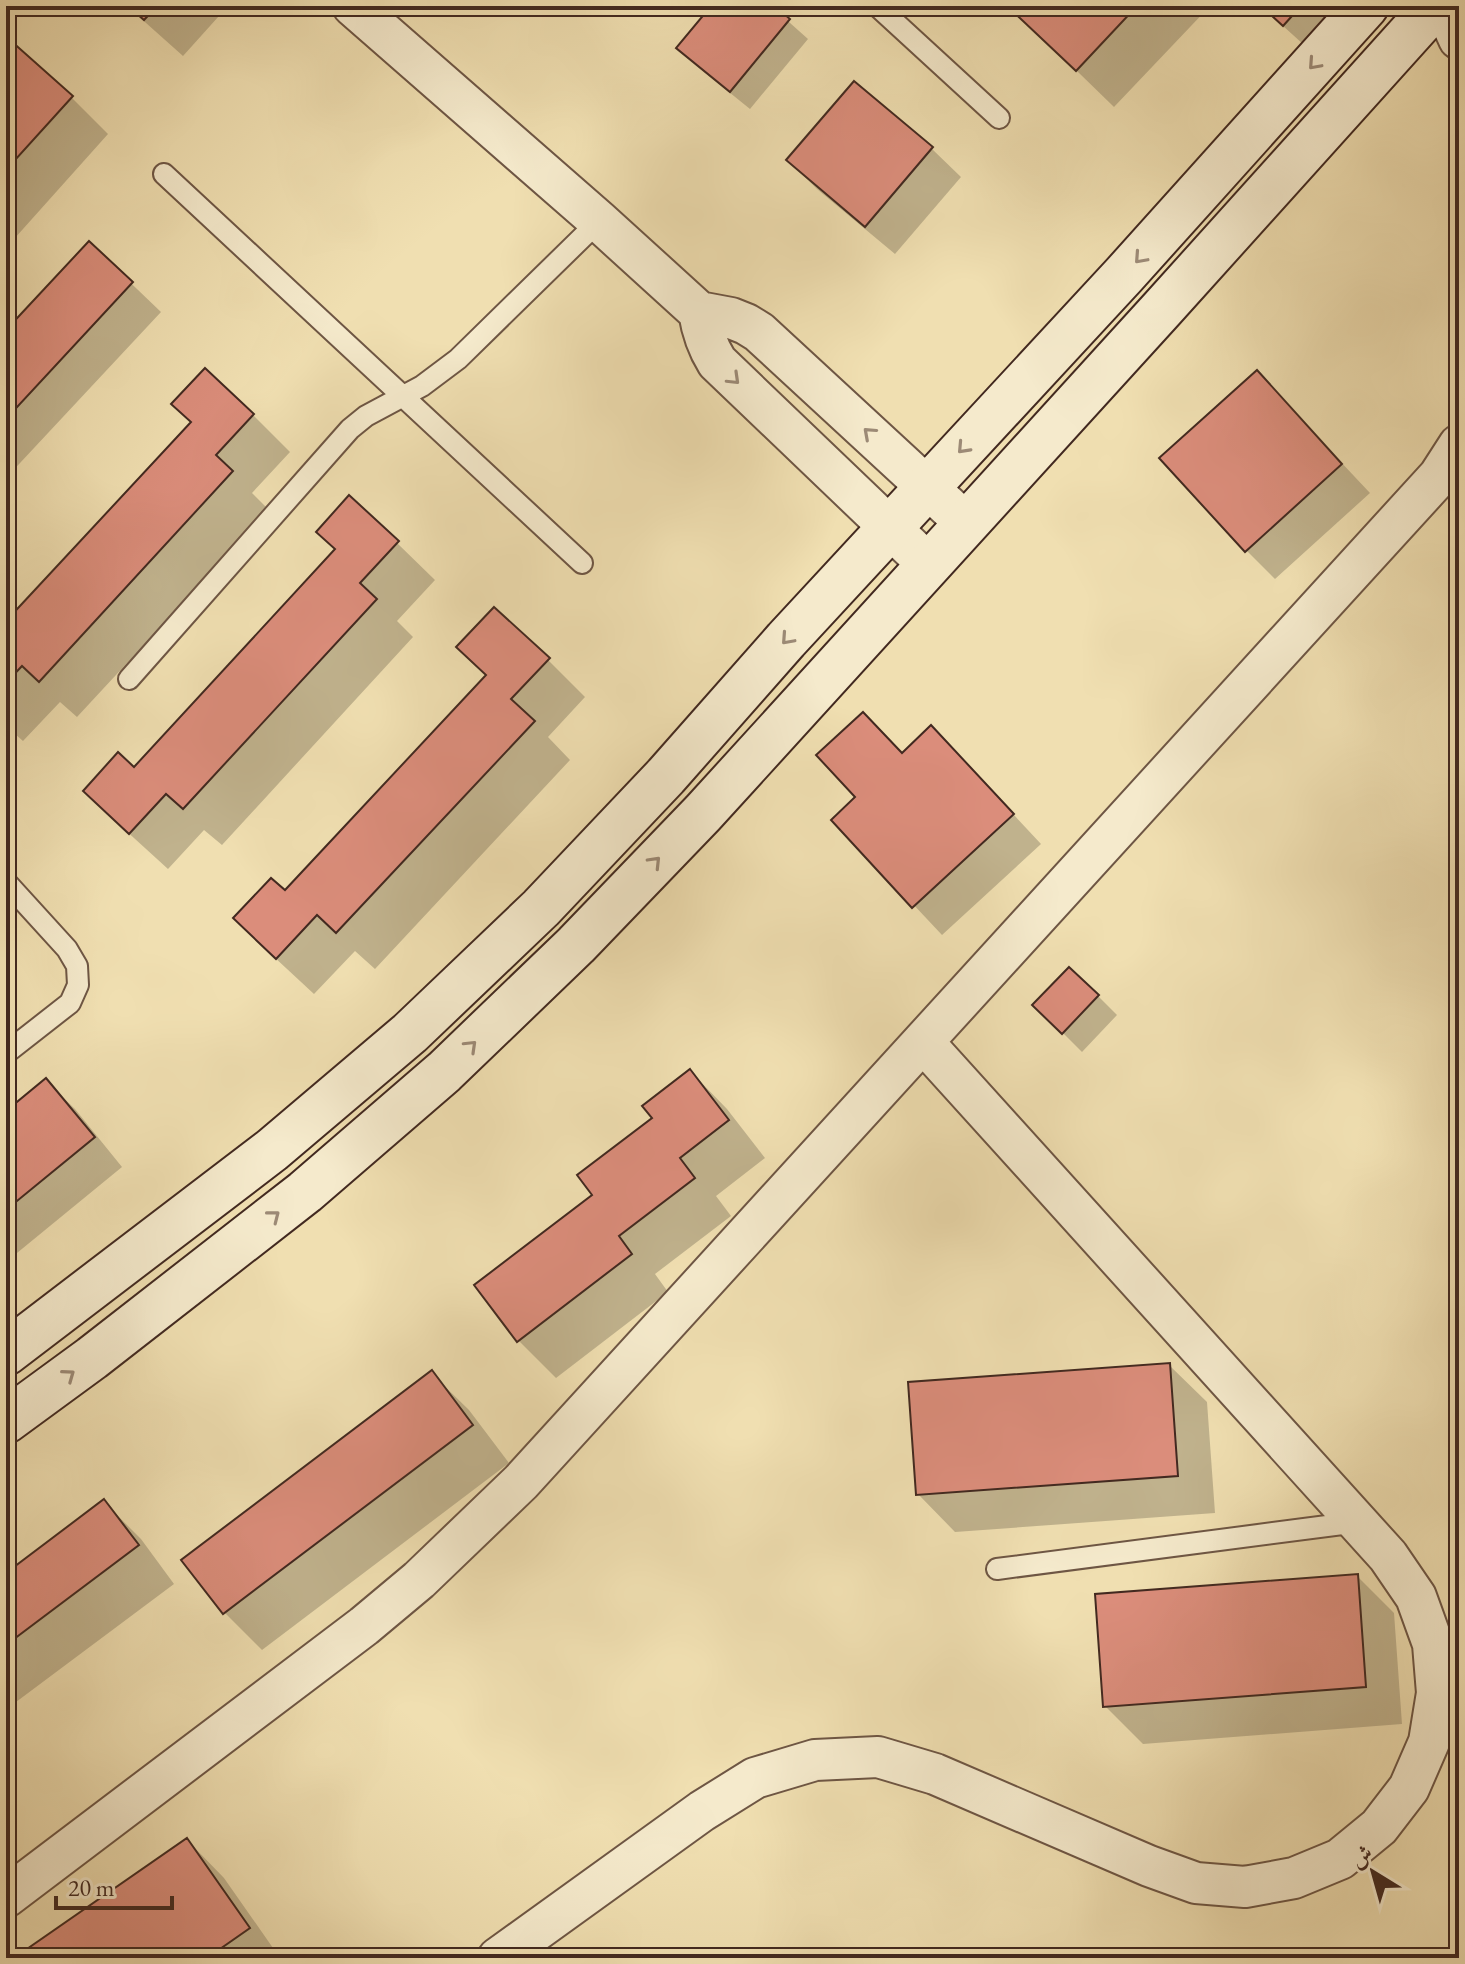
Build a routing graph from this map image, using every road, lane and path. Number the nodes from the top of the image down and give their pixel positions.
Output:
1 (353, 6) edge
2 (877, 6) edge
3 (1366, 6) edge
4 (1435, 6) edge
5 (1444, 6) edge
6 (1459, 39) edge
7 (999, 118) dead end
8 (164, 174) dead end
9 (599, 221) junction
10 (699, 312) junction
11 (402, 397) junction
12 (1459, 445) edge
13 (927, 486) junction
14 (967, 524) junction
15 (890, 527) junction
16 (582, 563) dead end
17 (929, 565) junction
18 (129, 679) dead end
19 (6, 882) edge
20 (923, 1042) junction
21 (6, 1053) edge
22 (6, 1353) edge
23 (6, 1421) edge
24 (1358, 1522) junction
25 (997, 1569) dead end
26 (6, 1897) edge
27 (498, 1958) edge

1 - 9 street
2 - 7 lane
3 -> 13 main road
4 - 14 main road
5 - 6 street
8 - 11 lane
9 - 10 street
9 - 11 lane
13 -> 10 street
10 -> 15 street
11 - 16 lane
11 - 18 lane
12 - 20 street
13 - 14 street
13 - 15 main road
14 - 17 main road
15 - 17 street
15 -> 22 main road
23 -> 17 main road
19 - 21 lane
20 - 24 street
20 - 26 street
24 - 25 lane
24 - 27 street

